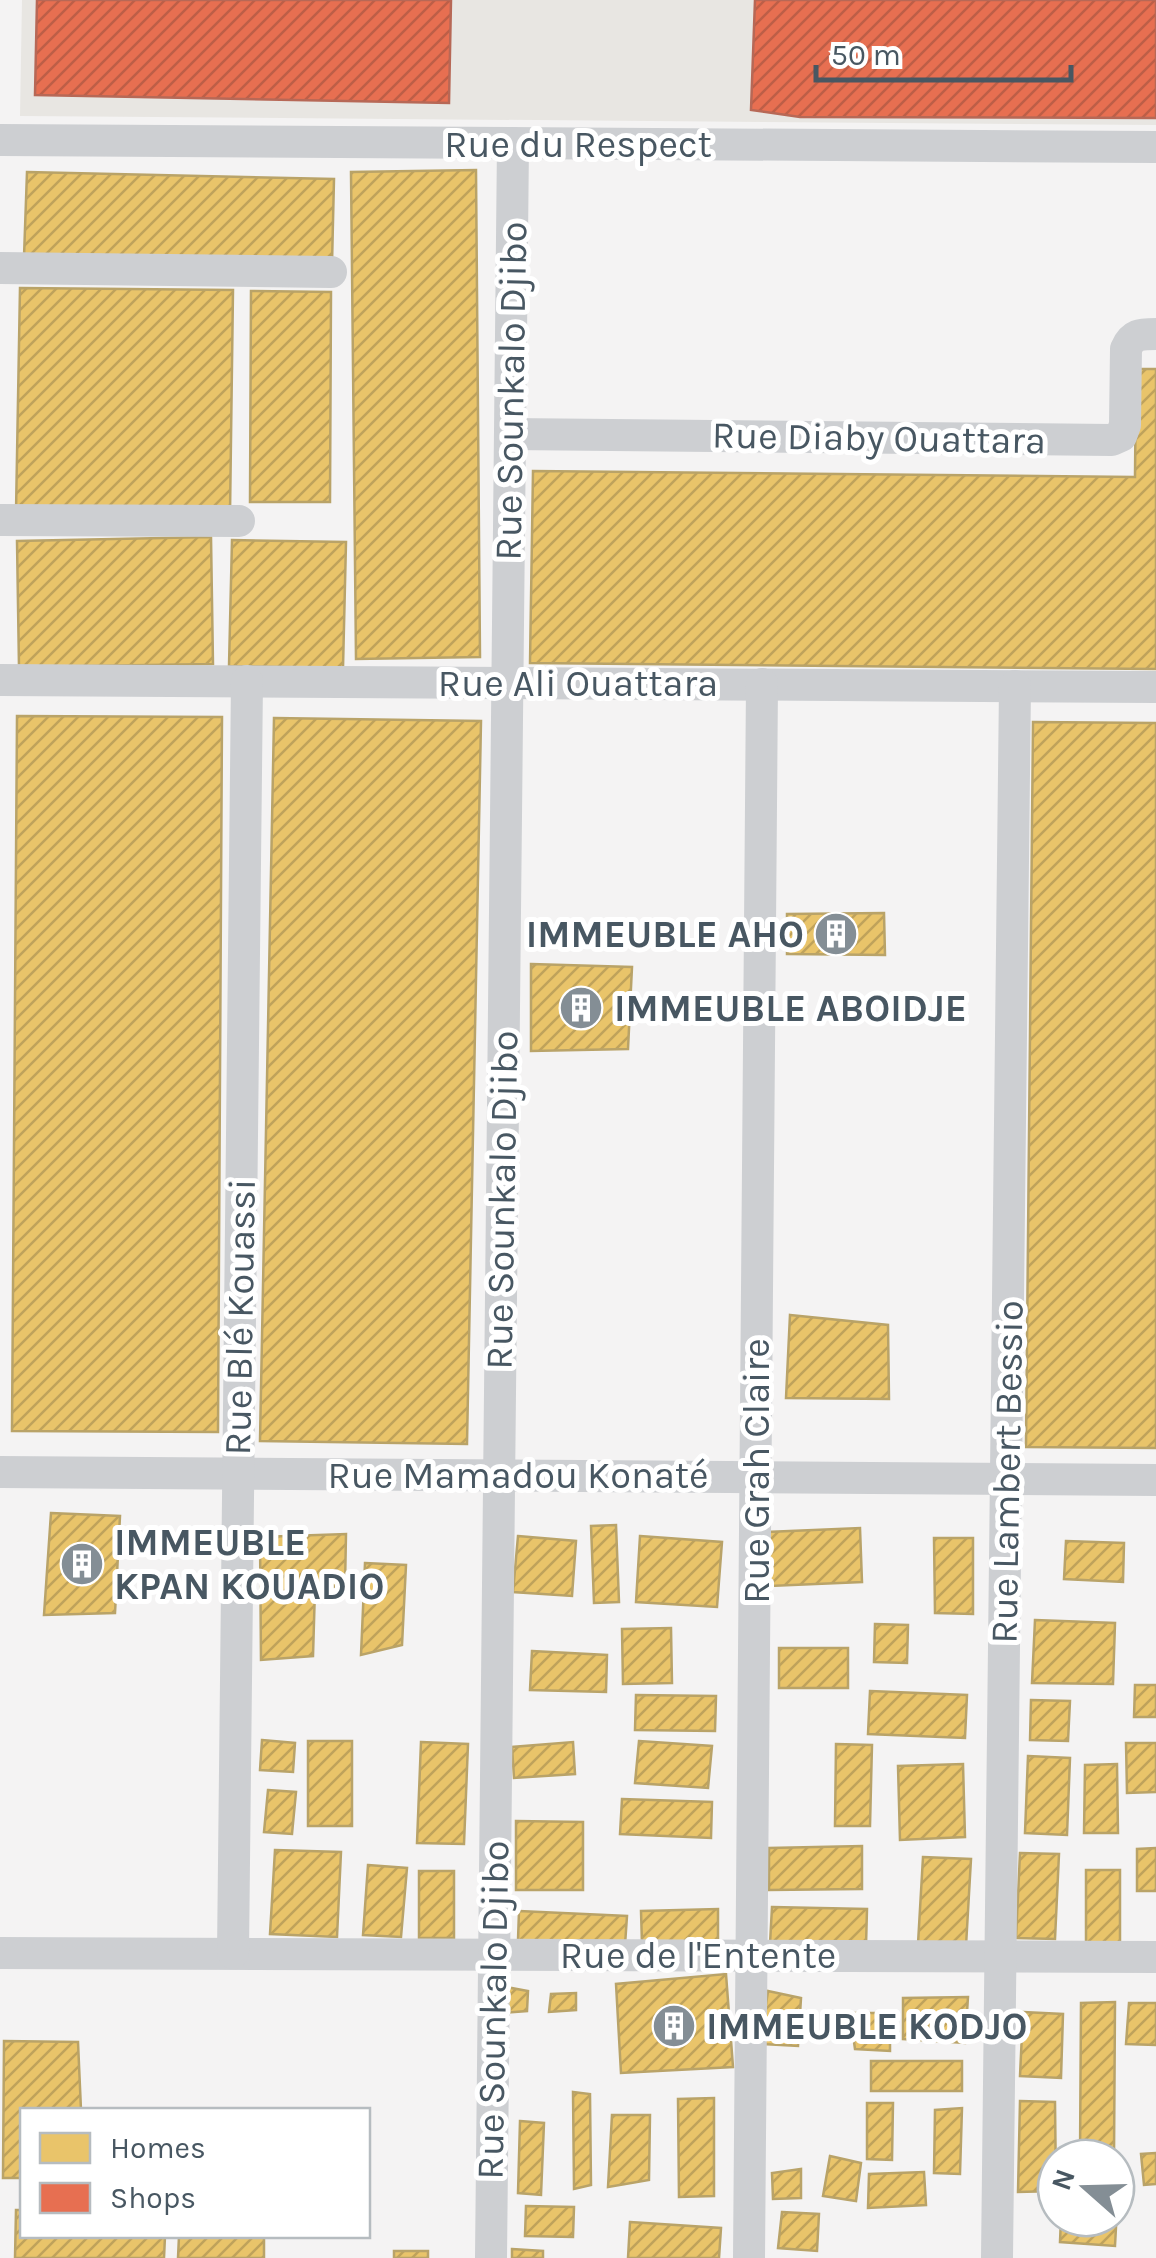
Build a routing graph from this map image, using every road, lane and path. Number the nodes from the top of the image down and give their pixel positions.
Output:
1 (0, 140) edge
2 (513, 143) junction
3 (1156, 147) edge
4 (0, 268) edge
5 (332, 272) dead end
6 (1156, 334) edge
7 (510, 434) junction
8 (0, 520) edge
9 (239, 521) dead end
10 (0, 680) edge
11 (246, 681) junction
12 (508, 683) junction
13 (762, 684) junction
14 (1015, 686) junction
15 (1156, 687) edge
16 (0, 1472) edge
17 (238, 1474) junction
18 (499, 1475) junction
19 (756, 1477) junction
20 (1007, 1479) junction
21 (1156, 1480) edge
22 (0, 1953) edge
23 (234, 1953) junction
24 (494, 1954) junction
25 (752, 1956) junction
26 (1001, 1957) junction
27 (1156, 1958) edge
28 (491, 2258) edge
29 (750, 2258) edge
30 (998, 2258) edge

1 - 2 street, Rue du Respect
2 - 3 street, Rue du Respect
2 - 7 street, Rue Sounkalo Djibo
4 - 5 street
6 - 7 street, Rue Diaby Ouattara
7 - 12 street, Rue Sounkalo Djibo
8 - 9 street
10 - 11 street, Rue Ali Ouattara
11 - 12 street, Rue Ali Ouattara
11 - 17 street, Rue Blé Kouassi
12 - 13 street, Rue Ali Ouattara
12 - 18 street, Rue Sounkalo Djibo
13 - 14 street, Rue Ali Ouattara
13 - 19 street, Rue Grah Claire
14 - 15 street, Rue Ali Ouattara
14 - 20 street, Rue Lambert Bessio
16 - 17 street, Rue Mamadou Konaté
17 - 18 street, Rue Mamadou Konaté
17 - 23 street, Rue Blé Kouassi
18 - 19 street, Rue Mamadou Konaté
18 - 24 street, Rue Sounkalo Djibo
19 - 20 street, Rue Mamadou Konaté
19 - 25 street, Rue Grah Claire
20 - 21 street, Rue Mamadou Konaté
20 - 26 street, Rue Lambert Bessio
22 - 23 street, Rue de l'Entente
23 - 24 street, Rue de l'Entente
24 - 25 street, Rue de l'Entente
24 - 28 street, Rue Sounkalo Djibo
25 - 26 street, Rue de l'Entente
25 - 29 street, Rue Grah Claire
26 - 27 street, Rue de l'Entente
26 - 30 street, Rue Lambert Bessio

